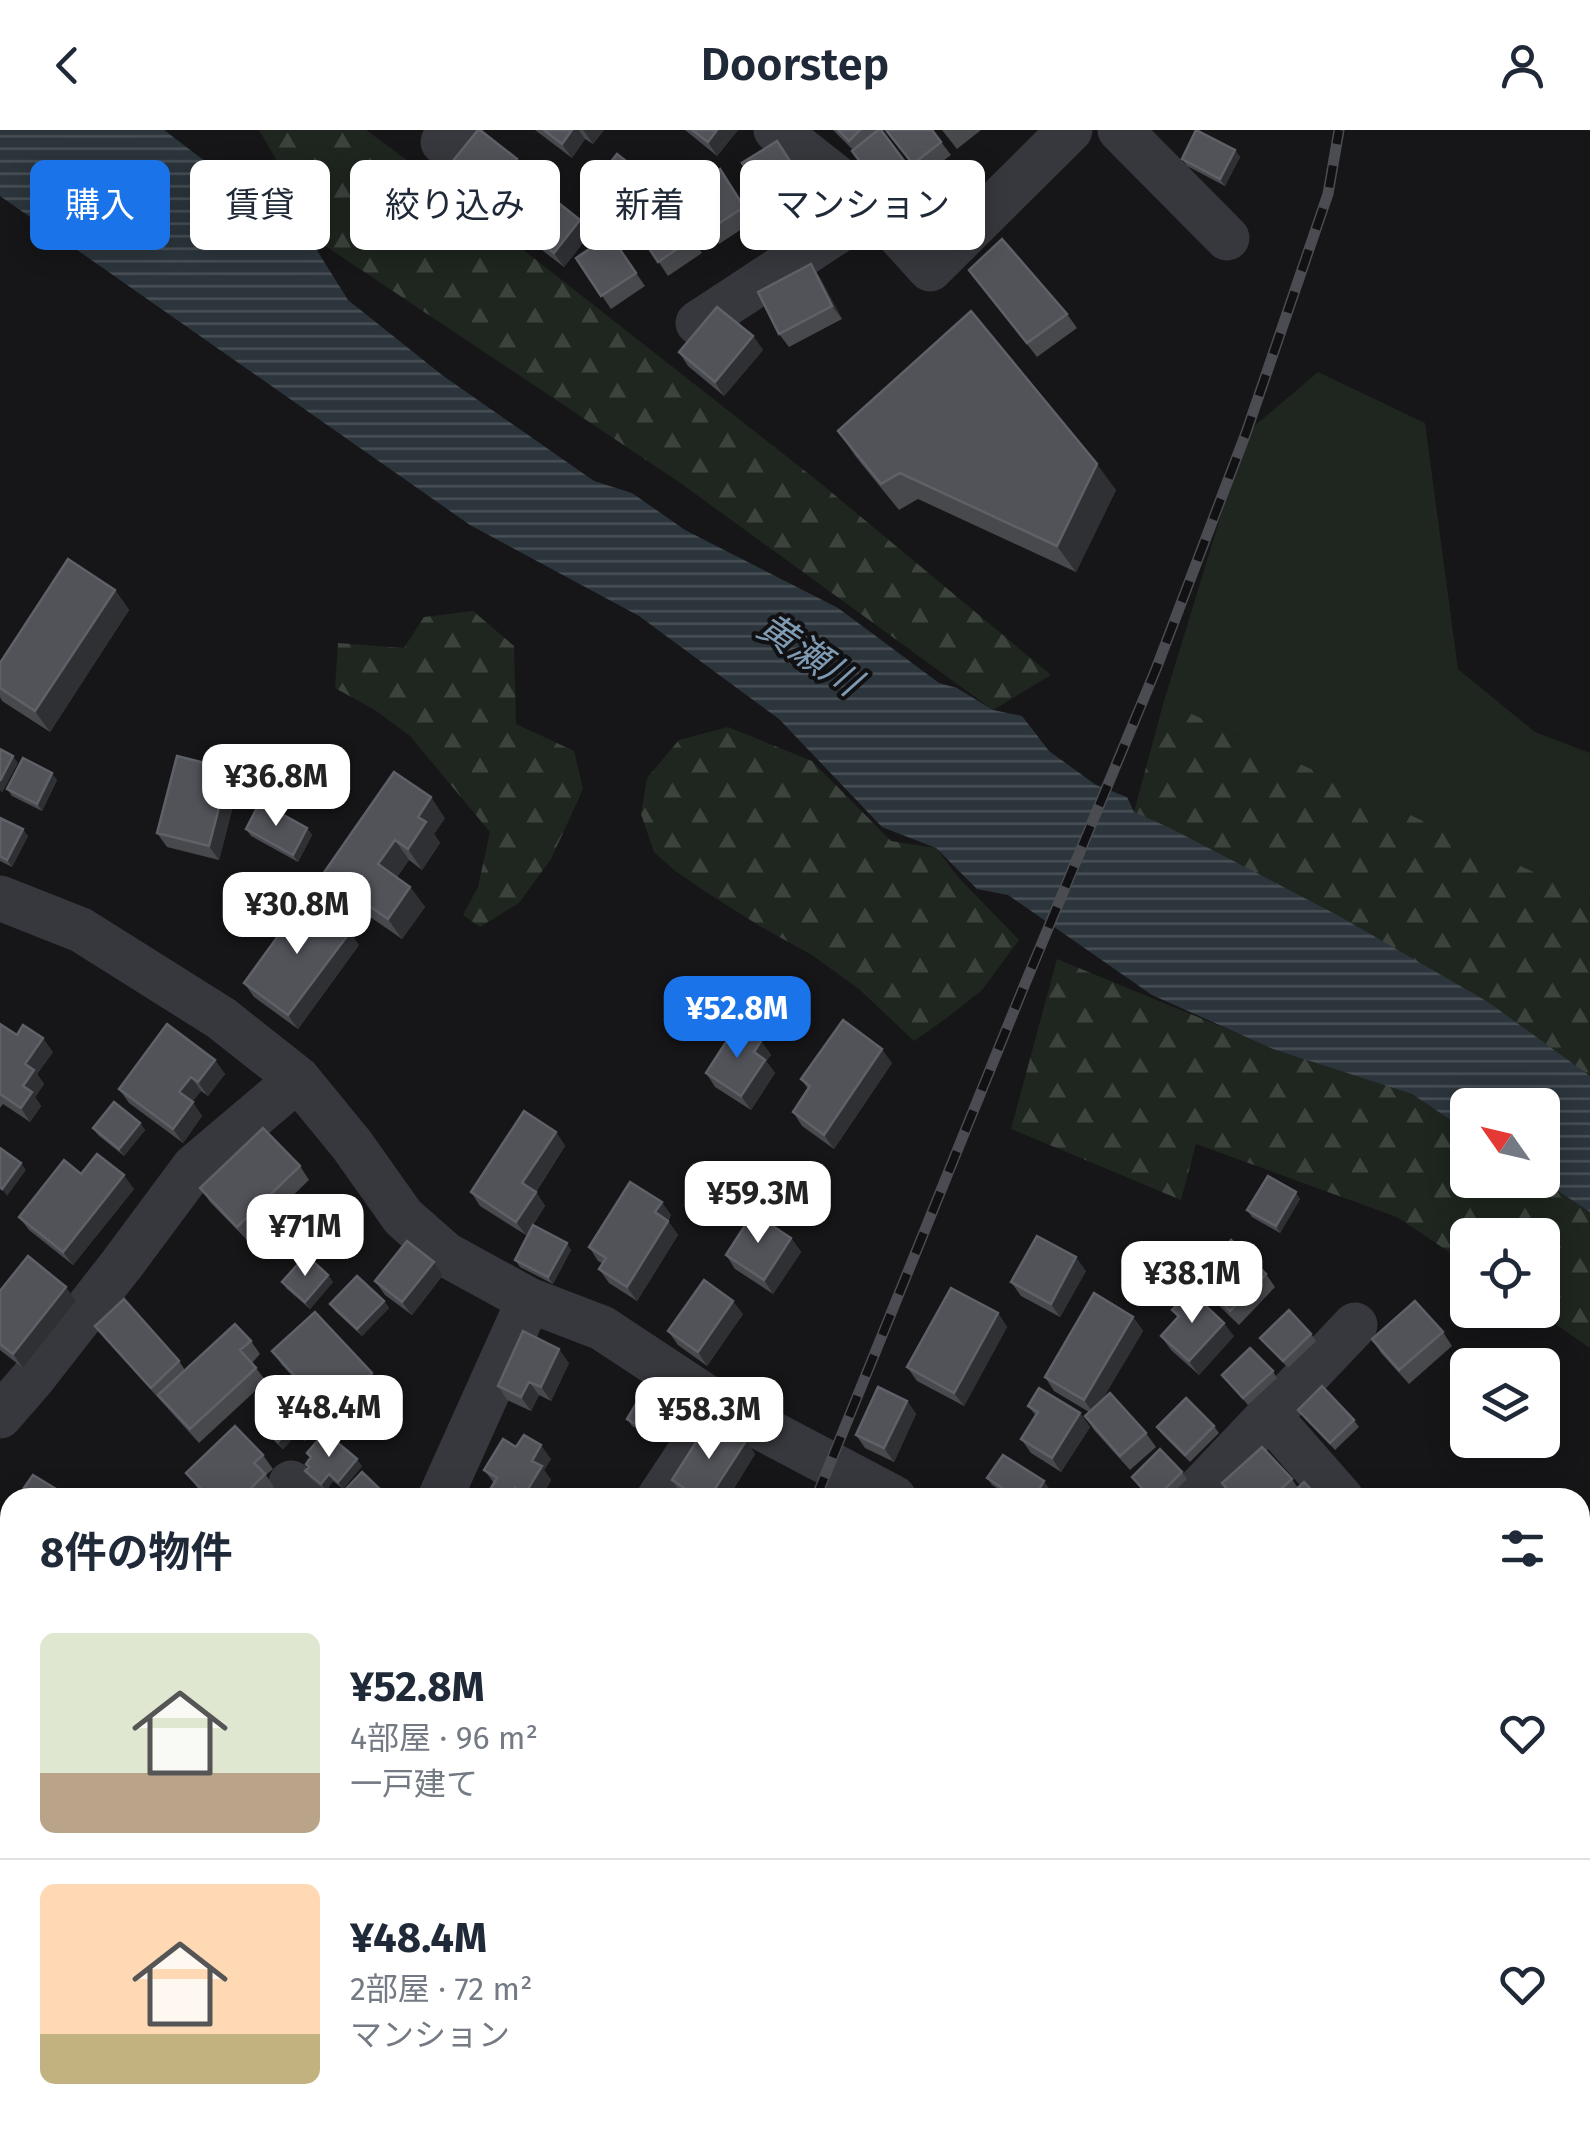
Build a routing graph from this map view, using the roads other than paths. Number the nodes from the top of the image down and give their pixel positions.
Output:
1 (776, 130) edge
2 (1070, 130) edge
3 (1120, 130) edge
4 (814, 160) edge
5 (985, 215) edge
6 (1228, 238) dead end
7 (808, 250) edge
8 (913, 250) edge
9 (950, 250) edge
10 (698, 323) edge
11 (0, 898) edge
12 (298, 1078) junction
13 (529, 1300) junction
14 (1356, 1324) dead end
15 (720, 1406) junction
16 (0, 1416) edge
17 (1269, 1416) junction
18 (444, 1488) edge
19 (666, 1488) edge
20 (875, 1488) edge
21 (1200, 1488) edge
22 (1332, 1488) edge

1 - 4 street
2 - 5 street
3 - 6 street
7 - 10 street
8 - 9 street
11 - 12 street
12 - 13 street
12 - 16 street
13 - 15 street
13 - 18 street
14 - 17 street
15 - 19 street
15 - 20 street
17 - 21 street
17 - 22 street

